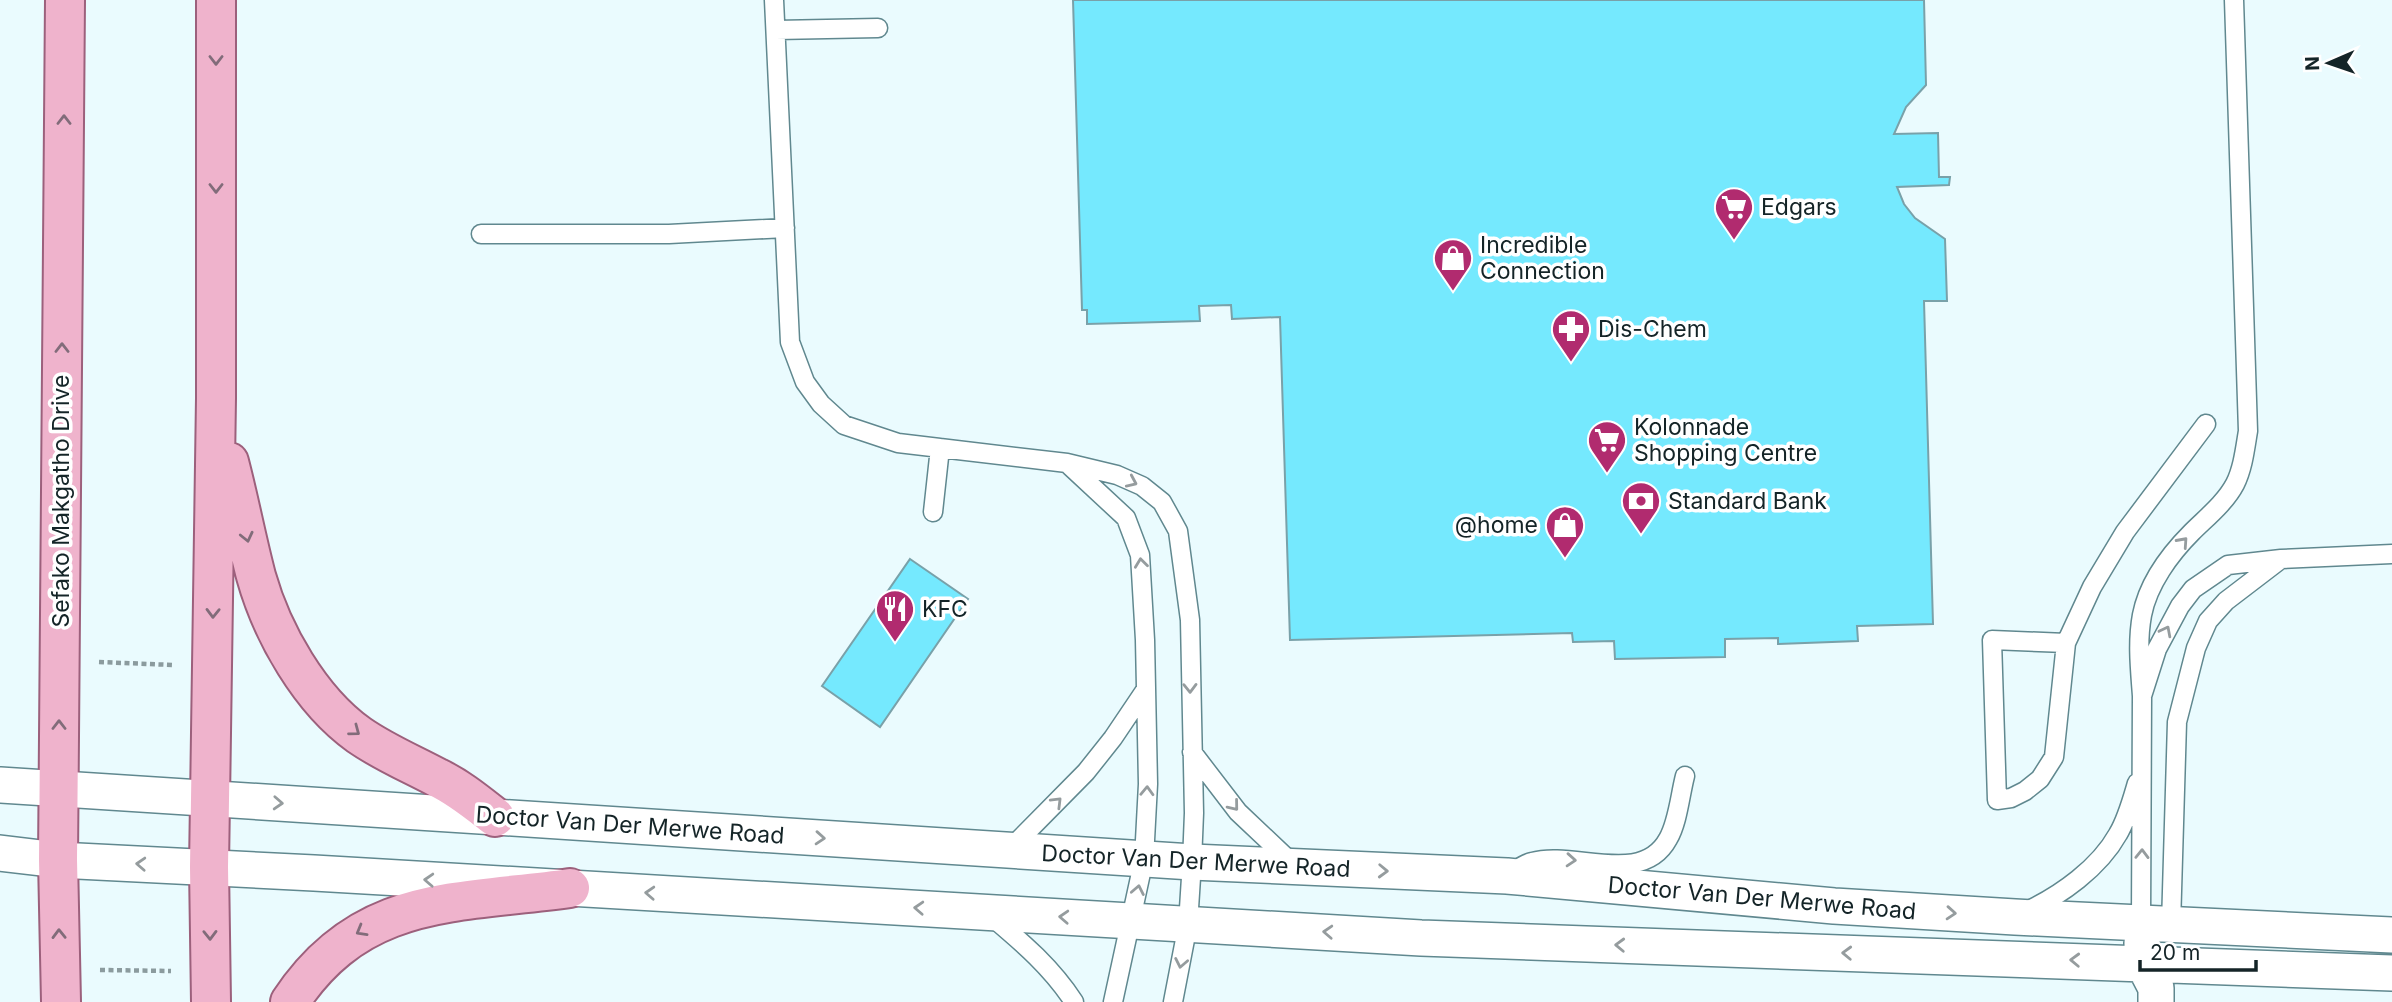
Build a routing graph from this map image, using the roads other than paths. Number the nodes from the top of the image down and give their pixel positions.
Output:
1 (65, 0) edge
2 (216, 0) edge
3 (774, 0) edge
4 (2234, 0) edge
5 (878, 28) dead end
6 (776, 30) junction
7 (785, 228) junction
8 (481, 234) dead end
9 (216, 398) junction
10 (2206, 424) dead end
11 (940, 449) junction
12 (1067, 463) junction
13 (933, 512) dead end
14 (2392, 554) edge
15 (2281, 559) junction
16 (2066, 643) junction
17 (1146, 689) junction
18 (2143, 696) junction
19 (1192, 752) junction
20 (2143, 764) junction
21 (1685, 776) dead end
22 (0, 785) edge
23 (59, 789) junction
24 (210, 798) junction
25 (495, 817) junction
26 (1009, 850) junction
27 (0, 853) edge
28 (1144, 859) junction
29 (58, 860) junction
30 (1192, 862) junction
31 (209, 867) junction
32 (1297, 868) junction
33 (1507, 876) junction
34 (570, 888) junction
35 (987, 912) junction
36 (2015, 917) junction
37 (1132, 921) junction
38 (2156, 923) junction
39 (1188, 924) junction
40 (2392, 935) edge
41 (2392, 973) edge
42 (2157, 979) edge
43 (61, 986) edge
44 (211, 987) edge
45 (290, 1002) edge
46 (1074, 1002) edge
47 (1113, 1002) edge
48 (1173, 1002) edge

23 -> 1 main road, Sefako Makgatho Drive
2 -> 9 main road
3 - 6 lane
18 -> 4 lane
5 - 6 lane
6 - 7 lane
7 - 8 lane
7 - 11 lane
9 -> 24 main road
9 -> 25 main road
10 - 16 lane
11 - 12 lane
11 - 13 lane
17 -> 12 lane
12 -> 19 lane
14 - 15 lane
18 -> 15 lane
15 - 38 lane
16 - 16 lane
26 -> 17 lane
28 -> 17 lane
18 - 20 lane
19 - 30 lane
19 -> 32 lane
20 - 36 lane
38 -> 20 lane
33 -> 21 lane
22 - 23 street, Doctor Van Der Merwe Road
23 - 24 street, Doctor Van Der Merwe Road
23 - 29 main road, Sefako Makgatho Drive
24 -> 25 street, Doctor Van Der Merwe Road
24 - 31 main road
25 -> 26 street, Doctor Van Der Merwe Road
26 - 28 street, Doctor Van Der Merwe Road
27 - 29 street, Doctor Van Der Merwe Road
28 - 30 street, Doctor Van Der Merwe Road
37 -> 28 lane
31 -> 29 street, Doctor Van Der Merwe Road
43 -> 29 main road, Sefako Makgatho Drive
30 - 32 street, Doctor Van Der Merwe Road
30 - 39 lane
34 -> 31 street, Doctor Van Der Merwe Road
31 -> 44 main road
32 -> 33 street, Doctor Van Der Merwe Road
33 -> 36 street, Doctor Van Der Merwe Road
35 -> 34 street, Doctor Van Der Merwe Road
34 -> 45 main road
37 -> 35 street, Doctor Van Der Merwe Road
35 - 46 lane
36 - 38 street, Doctor Van Der Merwe Road
37 - 39 street, Doctor Van Der Merwe Road
37 - 47 lane
38 - 40 street, Doctor Van Der Merwe Road
38 - 42 street
42 -> 39 street, Doctor Van Der Merwe Road
39 -> 48 lane
41 - 42 street, Doctor Van Der Merwe Road

